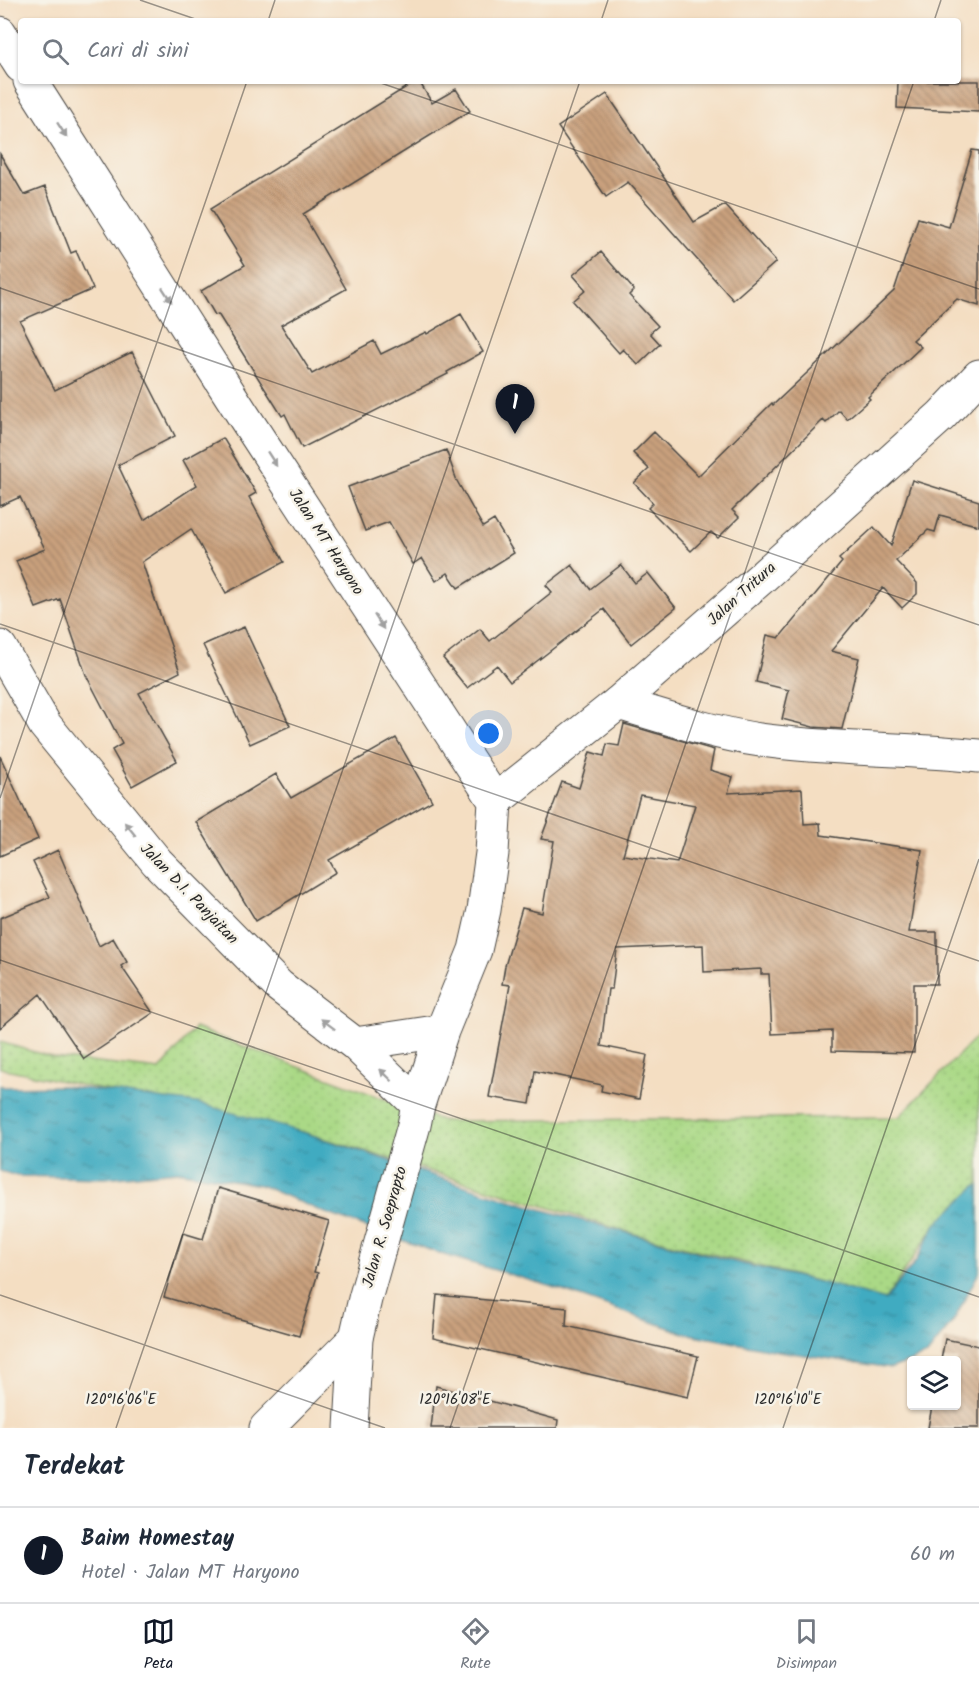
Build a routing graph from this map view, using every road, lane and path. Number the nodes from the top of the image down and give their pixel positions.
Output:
1 (0, 33) edge
2 (18, 61) edge
3 (32, 84) edge
4 (979, 376) edge
5 (0, 647) edge
6 (618, 703) junction
7 (979, 756) edge
8 (495, 801) junction
9 (442, 1031) junction
10 (355, 1044) junction
11 (416, 1115) junction
12 (356, 1338) junction
13 (266, 1428) edge
14 (351, 1428) edge

1 - 2 main road
3 -> 8 main road, Jalan MT Haryono
4 - 6 main road, Jalan Tritura
10 -> 5 main road, Jalan D.I. Panjaitan
6 - 7 main road
6 - 8 main road, Jalan Tritura
8 - 9 main road
9 - 10 main road
9 - 11 main road, Jalan R. Soeprapto
11 -> 10 main road, Jalan D.I. Panjaitan
11 - 12 main road, Jalan R. Soeprapto
12 - 13 main road
12 - 14 main road, Jalan R. Soeprapto

